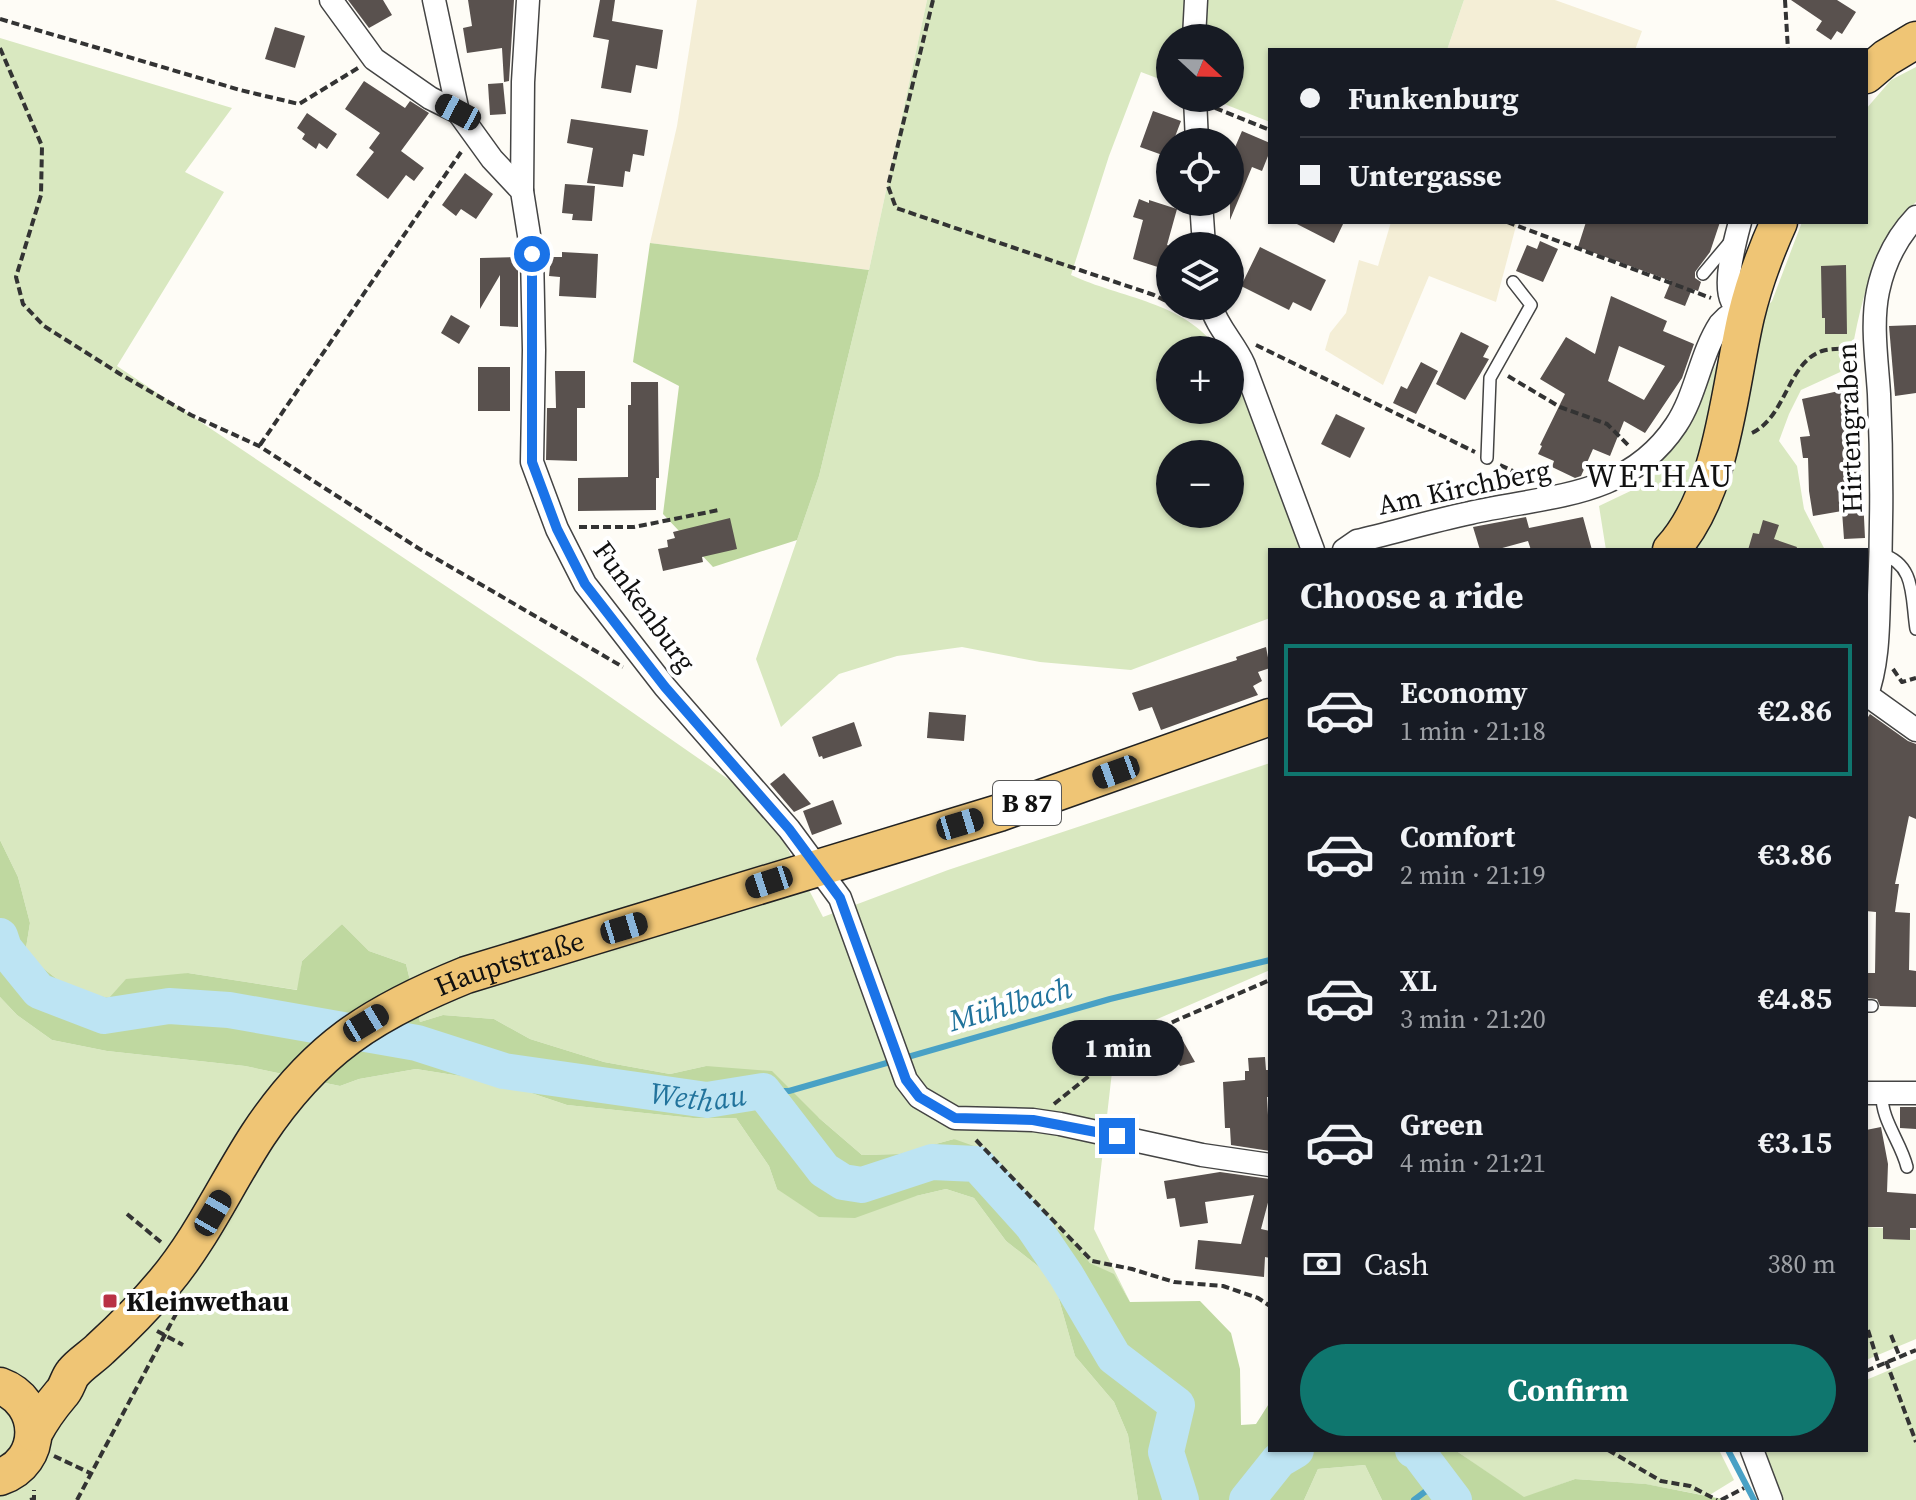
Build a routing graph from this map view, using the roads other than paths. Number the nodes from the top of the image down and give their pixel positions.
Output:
1 (331, 0) edge
2 (434, 0) edge
3 (528, 0) edge
4 (1196, 0) edge
5 (1195, 24) edge
6 (1916, 40) edge
7 (1868, 73) edge
8 (458, 112) junction
9 (522, 191) junction
10 (1916, 217) edge
11 (1778, 224) edge
12 (1739, 228) edge
13 (1703, 274) dead end
14 (1513, 282) dead end
15 (1746, 314) junction
16 (1219, 320) edge
17 (1487, 458) road end
18 (1312, 548) edge
19 (1347, 548) edge
20 (1673, 548) edge
21 (1881, 554) junction
22 (1916, 629) edge
23 (1868, 691) edge
24 (1868, 697) edge
25 (1268, 718) edge
26 (1916, 730) edge
27 (819, 867) junction
28 (1916, 1093) edge
29 (1874, 1094) edge
30 (1268, 1165) edge
31 (1907, 1167) dead end
32 (72, 1374) junction
33 (4, 1388) edge
34 (37, 1447) junction
35 (1753, 1452) edge
36 (0, 1477) edge
37 (25, 1500) edge
38 (1771, 1500) edge

1 - 8 street
2 - 8 street
3 - 9 street, Funkenburg
4 - 5 street
6 - 7 main road
8 - 9 street
9 - 27 street, Funkenburg
10 - 21 street, Hirtengraben
11 - 15 main road
12 - 13 lane
12 - 15 street
14 - 17 lane
15 - 19 street, Am Kirchberg
15 - 20 main road
16 - 18 street
21 - 22 lane
21 - 23 street, Hirtengraben
24 - 26 street
25 - 27 main road, Hauptstraße / B 87
27 - 30 street, Funkenburg
27 - 32 main road, Hauptstraße / B 87
28 - 29 street
29 - 31 lane
32 - 33 main road, B 87
32 - 34 main road, B 87
33 - 34 main road
34 - 36 main road
34 - 37 main road, B 87
35 - 38 street

